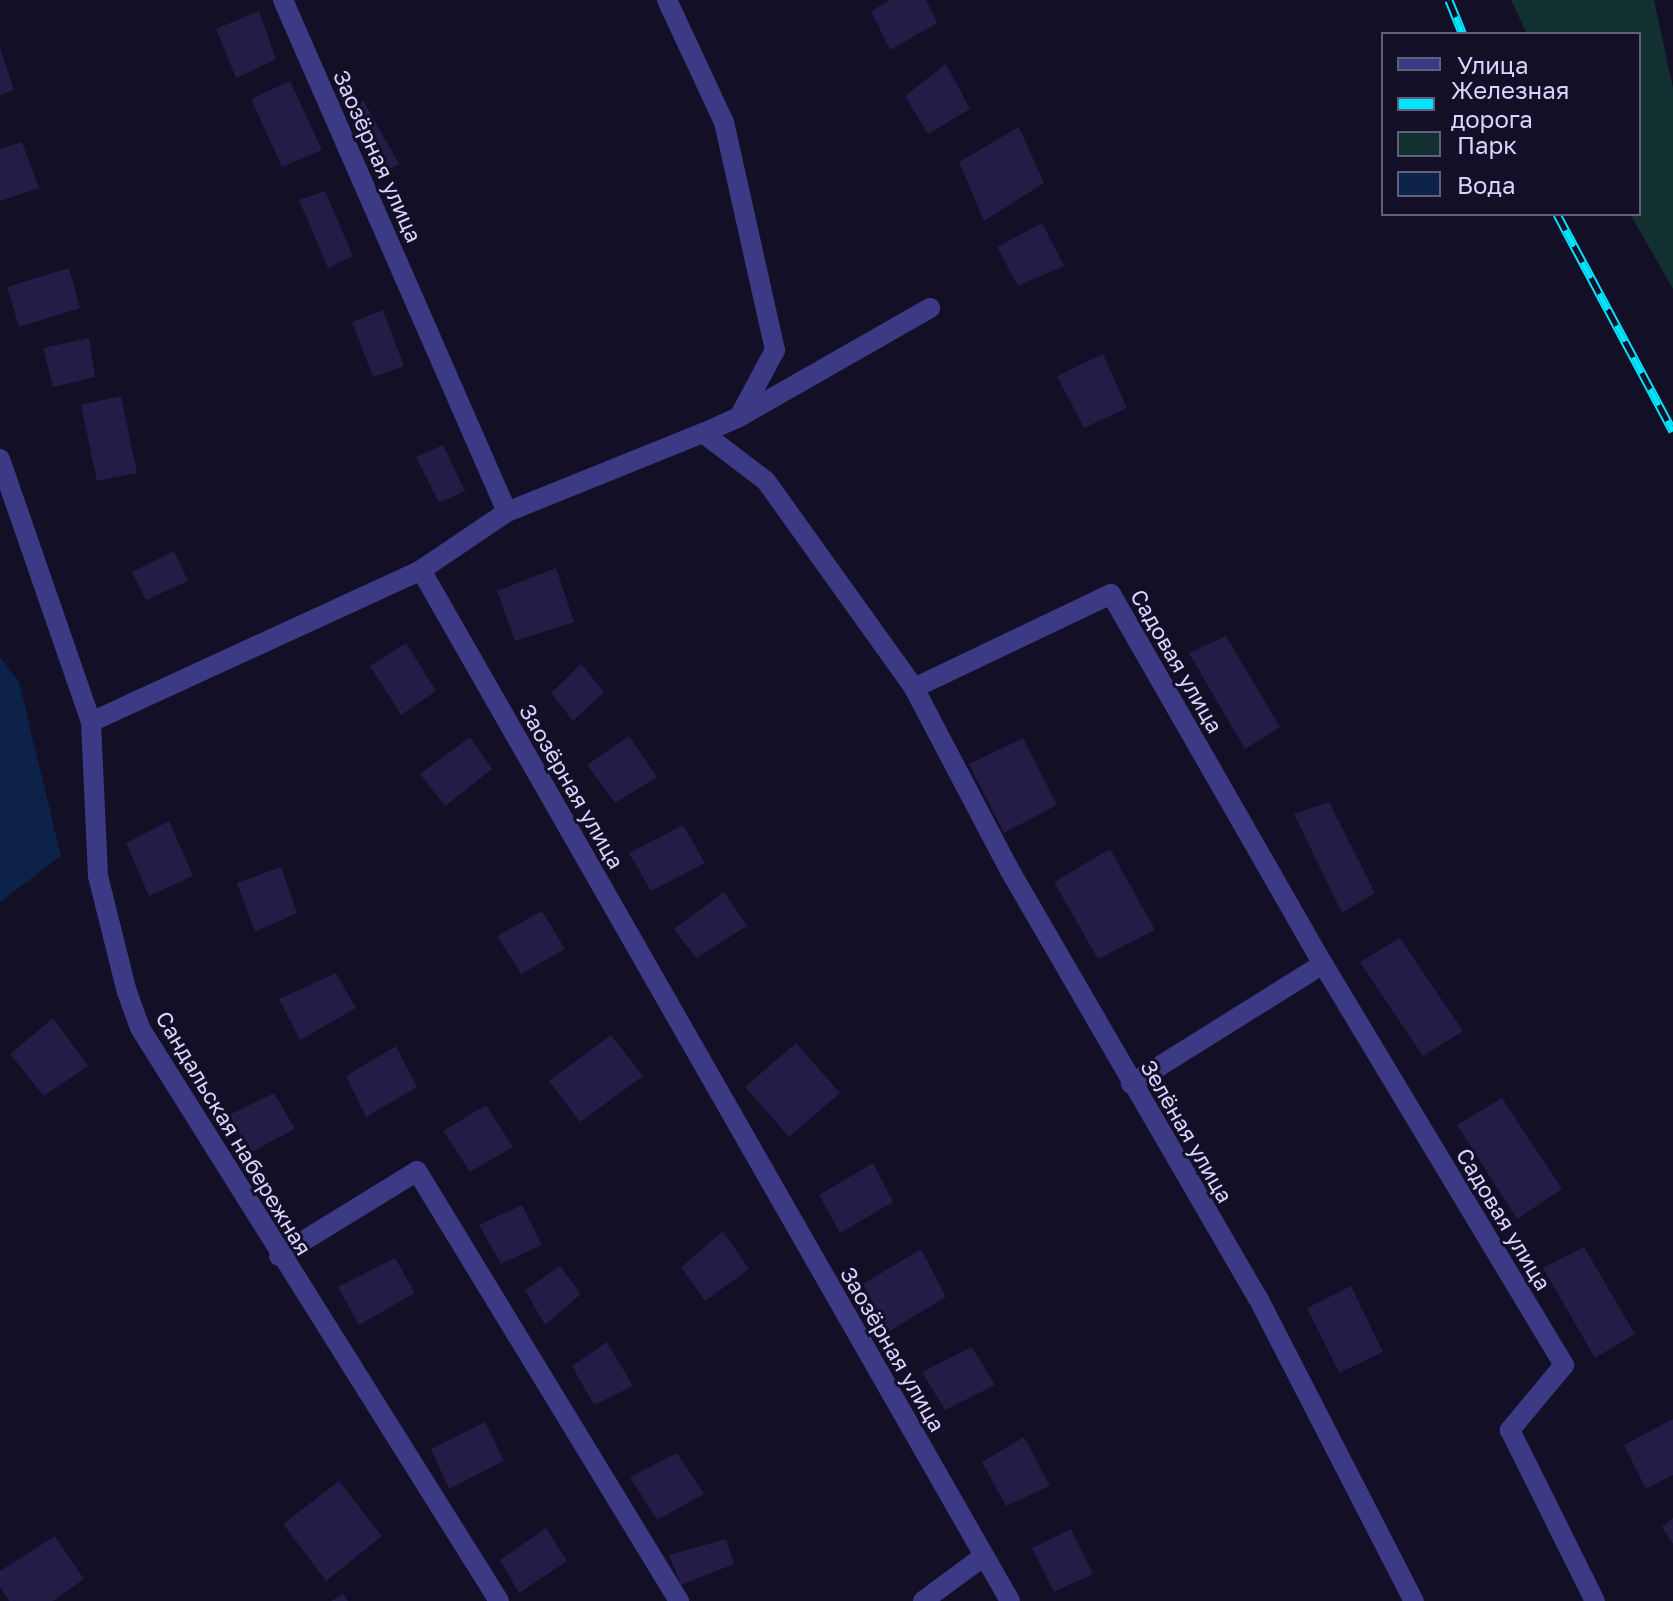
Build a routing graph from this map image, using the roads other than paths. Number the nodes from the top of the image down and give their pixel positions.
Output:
1 (283, 0) edge
2 (667, 0) edge
3 (930, 308) dead end
4 (739, 417) junction
5 (703, 433) junction
6 (0, 459) edge
7 (507, 512) junction
8 (421, 570) junction
9 (914, 688) junction
10 (91, 722) junction
11 (1323, 964) junction
12 (1131, 1084) junction
13 (279, 1256) junction
14 (984, 1556) junction
15 (499, 1601) edge
16 (679, 1601) edge
17 (923, 1601) edge
18 (1010, 1601) edge
19 (1414, 1601) edge
20 (1595, 1601) edge

1 - 7 street, Заозёрная улица
2 - 4 street
3 - 4 street
4 - 5 street
5 - 7 street
5 - 9 street
6 - 10 street, Сандальская набережная
7 - 8 street
8 - 10 street
8 - 14 street, Заозёрная улица
9 - 11 street, Садовая улица
9 - 12 street, Зелёная улица
10 - 13 street, Сандальская набережная
11 - 12 street
11 - 20 street, Садовая улица
12 - 19 street, Зелёная улица
13 - 15 street, Сандальская набережная
13 - 16 street
14 - 17 street
14 - 18 street, Заозёрная улица

